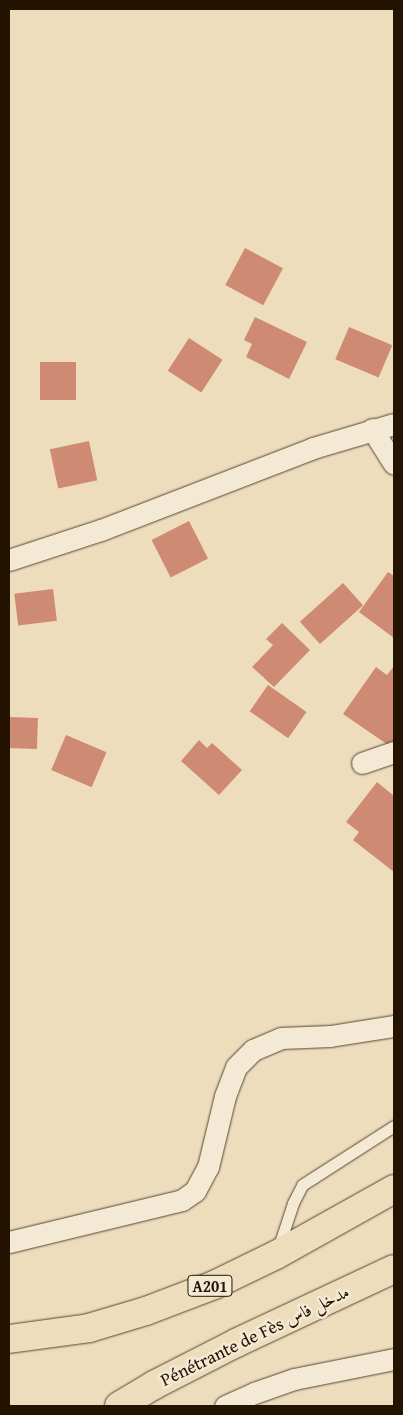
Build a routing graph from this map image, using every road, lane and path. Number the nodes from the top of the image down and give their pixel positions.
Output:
1 (394, 424) edge
2 (372, 430) junction
3 (394, 464) edge
4 (9, 560) edge
5 (394, 752) edge
6 (362, 764) dead end
7 (394, 1026) edge
8 (394, 1126) edge
9 (394, 1189) edge
10 (9, 1242) edge
11 (276, 1255) junction
12 (394, 1269) edge
13 (9, 1340) edge
14 (394, 1358) edge
15 (119, 1406) edge
16 (225, 1406) edge

1 - 2 street
2 - 3 street
2 - 4 street
5 - 6 street
7 - 10 street
8 - 11 lane
9 - 11 highway, A201
11 - 13 highway, A201
12 - 15 highway, Pénétrante de Fès مدخل فاس
14 - 16 street

